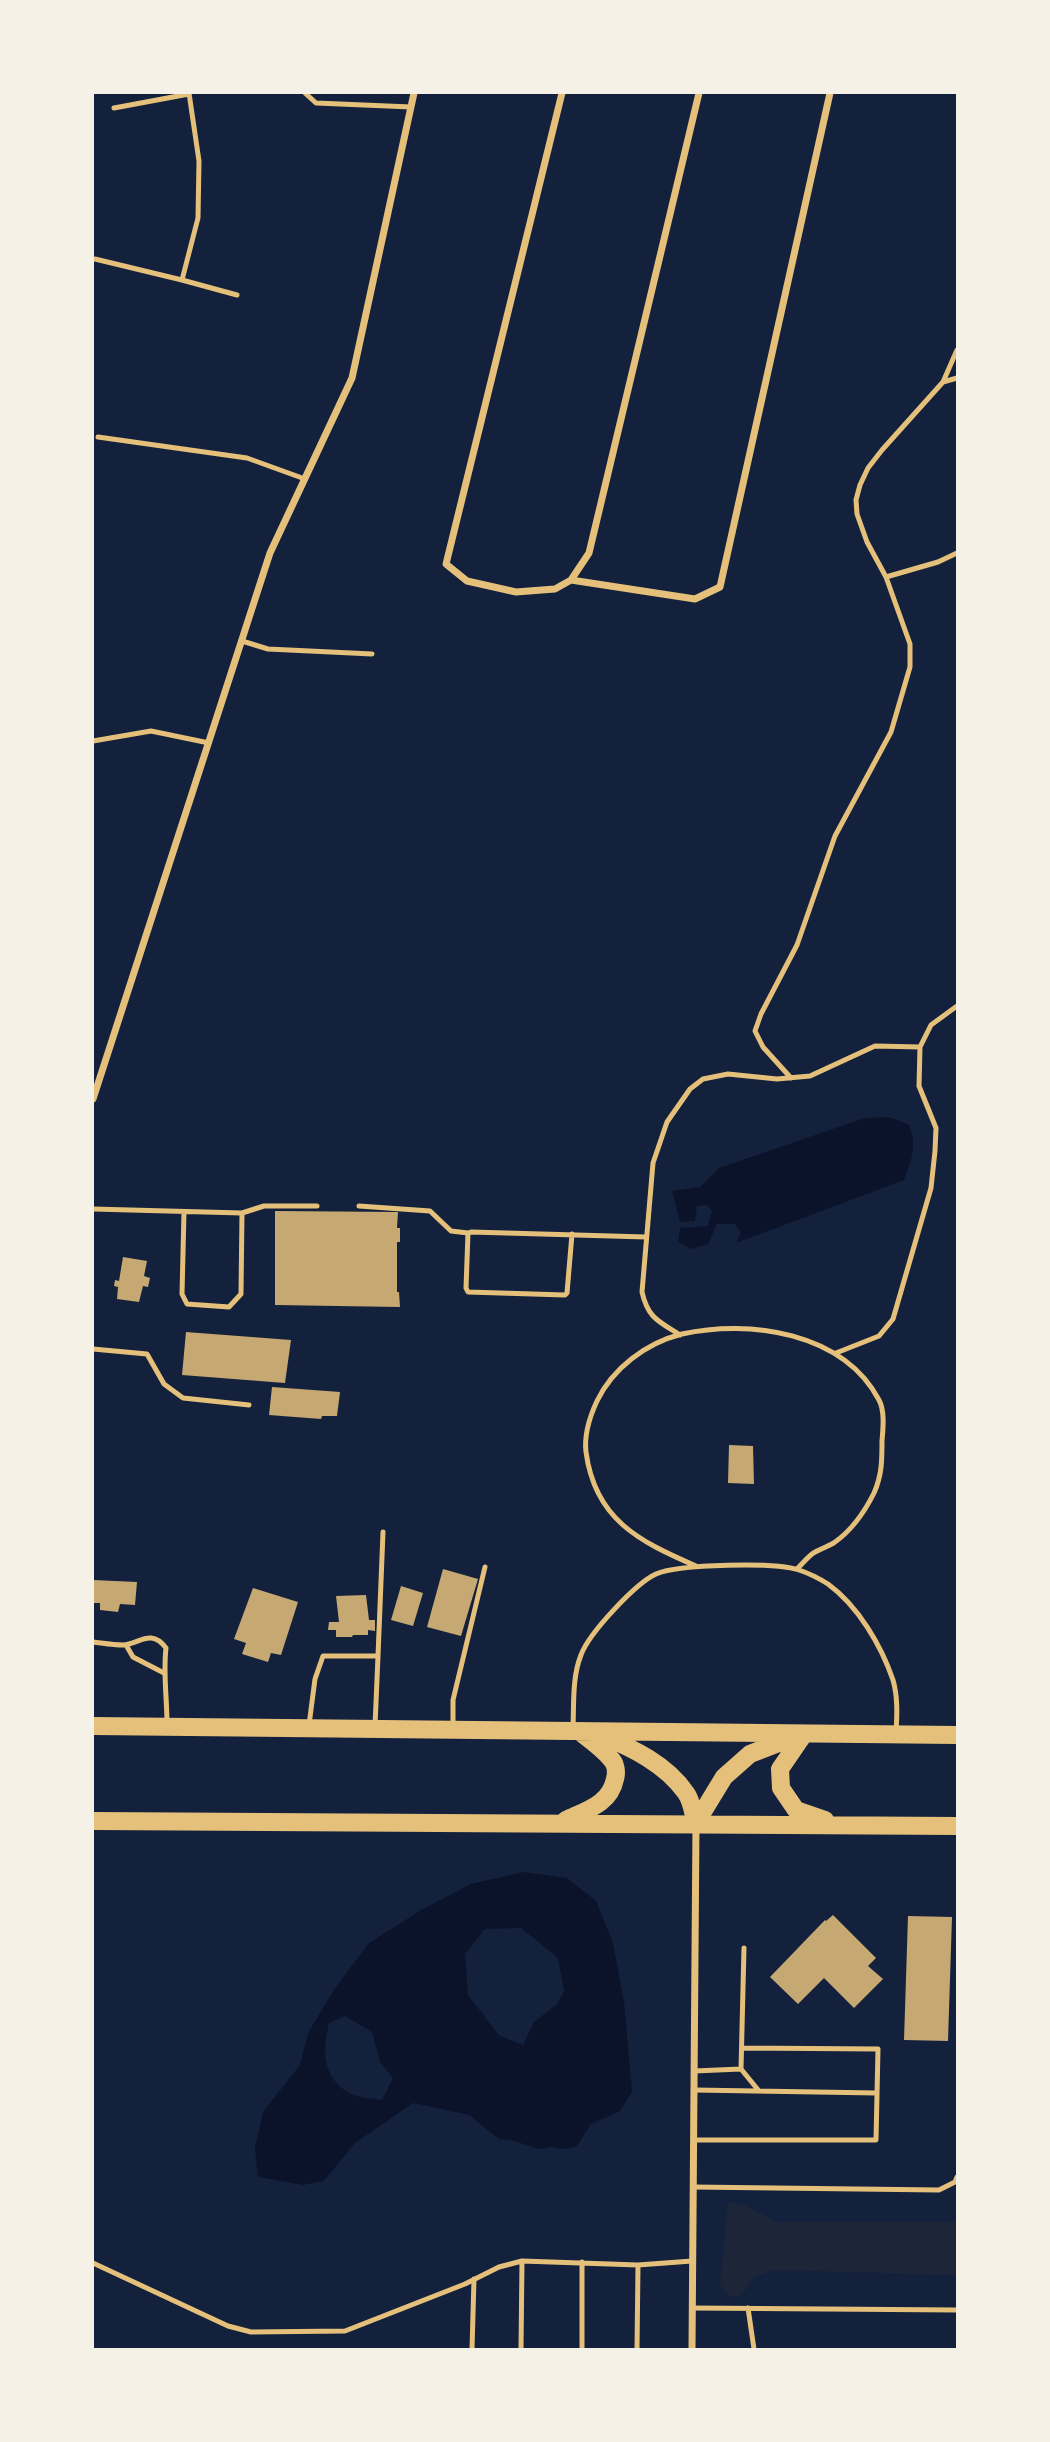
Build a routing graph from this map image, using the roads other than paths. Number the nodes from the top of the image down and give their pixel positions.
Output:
1 (189, 93) edge
2 (306, 93) edge
3 (414, 93) edge
4 (562, 93) edge
5 (699, 93) edge
6 (830, 93) edge
7 (411, 107) junction
8 (114, 108) dead end
9 (95, 259) dead end
10 (182, 280) junction
11 (237, 295) dead end
12 (957, 350) edge
13 (957, 378) edge
14 (943, 382) junction
15 (98, 437) dead end
16 (305, 479) junction
17 (957, 553) edge
18 (886, 578) junction
19 (571, 580) junction
20 (242, 641) junction
21 (372, 654) dead end
22 (93, 741) edge
23 (209, 743) junction
24 (957, 1006) edge
25 (920, 1047) junction
26 (791, 1078) junction
27 (93, 1098) edge
28 (317, 1206) dead end
29 (359, 1206) dead end
30 (93, 1209) edge
31 (184, 1212) junction
32 (242, 1213) junction
33 (468, 1233) junction
34 (572, 1234) junction
35 (646, 1237) junction
36 (680, 1335) junction
37 (93, 1349) edge
38 (836, 1353) junction
39 (249, 1405) dead end
40 (383, 1532) dead end
41 (696, 1566) junction
42 (485, 1567) dead end
43 (797, 1569) junction
44 (93, 1642) edge
45 (126, 1645) junction
46 (378, 1656) junction
47 (164, 1673) junction
48 (93, 1726) edge
49 (166, 1727) junction
50 (308, 1729) junction
51 (375, 1729) junction
52 (453, 1730) junction
53 (582, 1731) junction
54 (804, 1734) junction
55 (896, 1734) junction
56 (957, 1735) edge
57 (93, 1821) edge
58 (560, 1823) junction
59 (696, 1824) junction
60 (840, 1825) junction
61 (957, 1826) edge
62 (744, 1948) dead end
63 (742, 2048) junction
64 (741, 2069) junction
65 (694, 2071) junction
66 (694, 2090) junction
67 (759, 2091) junction
68 (877, 2093) junction
69 (694, 2140) junction
70 (957, 2177) edge
71 (693, 2187) junction
72 (522, 2260) junction
73 (692, 2261) junction
74 (582, 2262) junction
75 (93, 2263) edge
76 (638, 2265) junction
77 (474, 2279) junction
78 (692, 2308) junction
79 (748, 2308) junction
80 (957, 2310) edge
81 (472, 2349) edge
82 (521, 2349) edge
83 (582, 2349) edge
84 (637, 2349) edge
85 (692, 2349) edge
86 (754, 2349) edge

1 - 8 lane
1 - 10 lane
2 - 7 lane
3 - 7 street
4 - 19 street
5 - 19 street
6 - 19 street
7 - 16 street
9 - 10 lane
10 - 11 lane
12 - 14 lane
13 - 14 lane
14 - 18 lane
15 - 16 lane
16 - 20 street
17 - 18 lane
18 - 26 lane
20 - 21 lane
20 - 23 street
22 - 23 lane
23 - 27 street
24 - 25 lane
25 - 26 lane
25 - 38 lane
26 - 35 lane
28 - 32 lane
29 - 33 lane
30 - 31 lane
31 - 32 lane
31 - 32 lane
33 - 34 lane
33 - 34 lane
34 - 35 lane
35 - 36 lane
36 - 38 lane
36 - 41 lane
37 - 39 lane
38 - 43 lane
40 - 46 lane
41 - 43 lane
41 - 53 lane
42 - 52 lane
43 - 55 lane
44 - 45 lane
45 - 47 lane
45 - 47 lane
46 - 50 lane
46 - 51 lane
47 - 49 lane
48 - 49 main road
49 - 50 main road
50 - 51 main road
51 - 52 main road
52 - 53 main road
53 - 54 main road
53 - 58 main road
53 - 59 main road
54 - 55 main road
54 - 59 main road
54 - 60 main road
55 - 56 main road
57 - 58 main road
58 - 59 main road
59 - 60 main road
59 - 65 street
60 - 61 main road
62 - 63 lane
63 - 64 lane
63 - 68 lane
64 - 65 lane
64 - 67 lane
65 - 66 street
66 - 67 lane
66 - 69 street
67 - 68 lane
68 - 69 lane
69 - 71 street
70 - 71 lane
71 - 73 street
72 - 74 lane
72 - 77 lane
72 - 82 lane
73 - 76 lane
73 - 78 street
74 - 76 lane
74 - 83 lane
75 - 77 lane
76 - 84 lane
77 - 81 lane
78 - 79 lane
78 - 85 street
79 - 80 lane
79 - 86 lane

